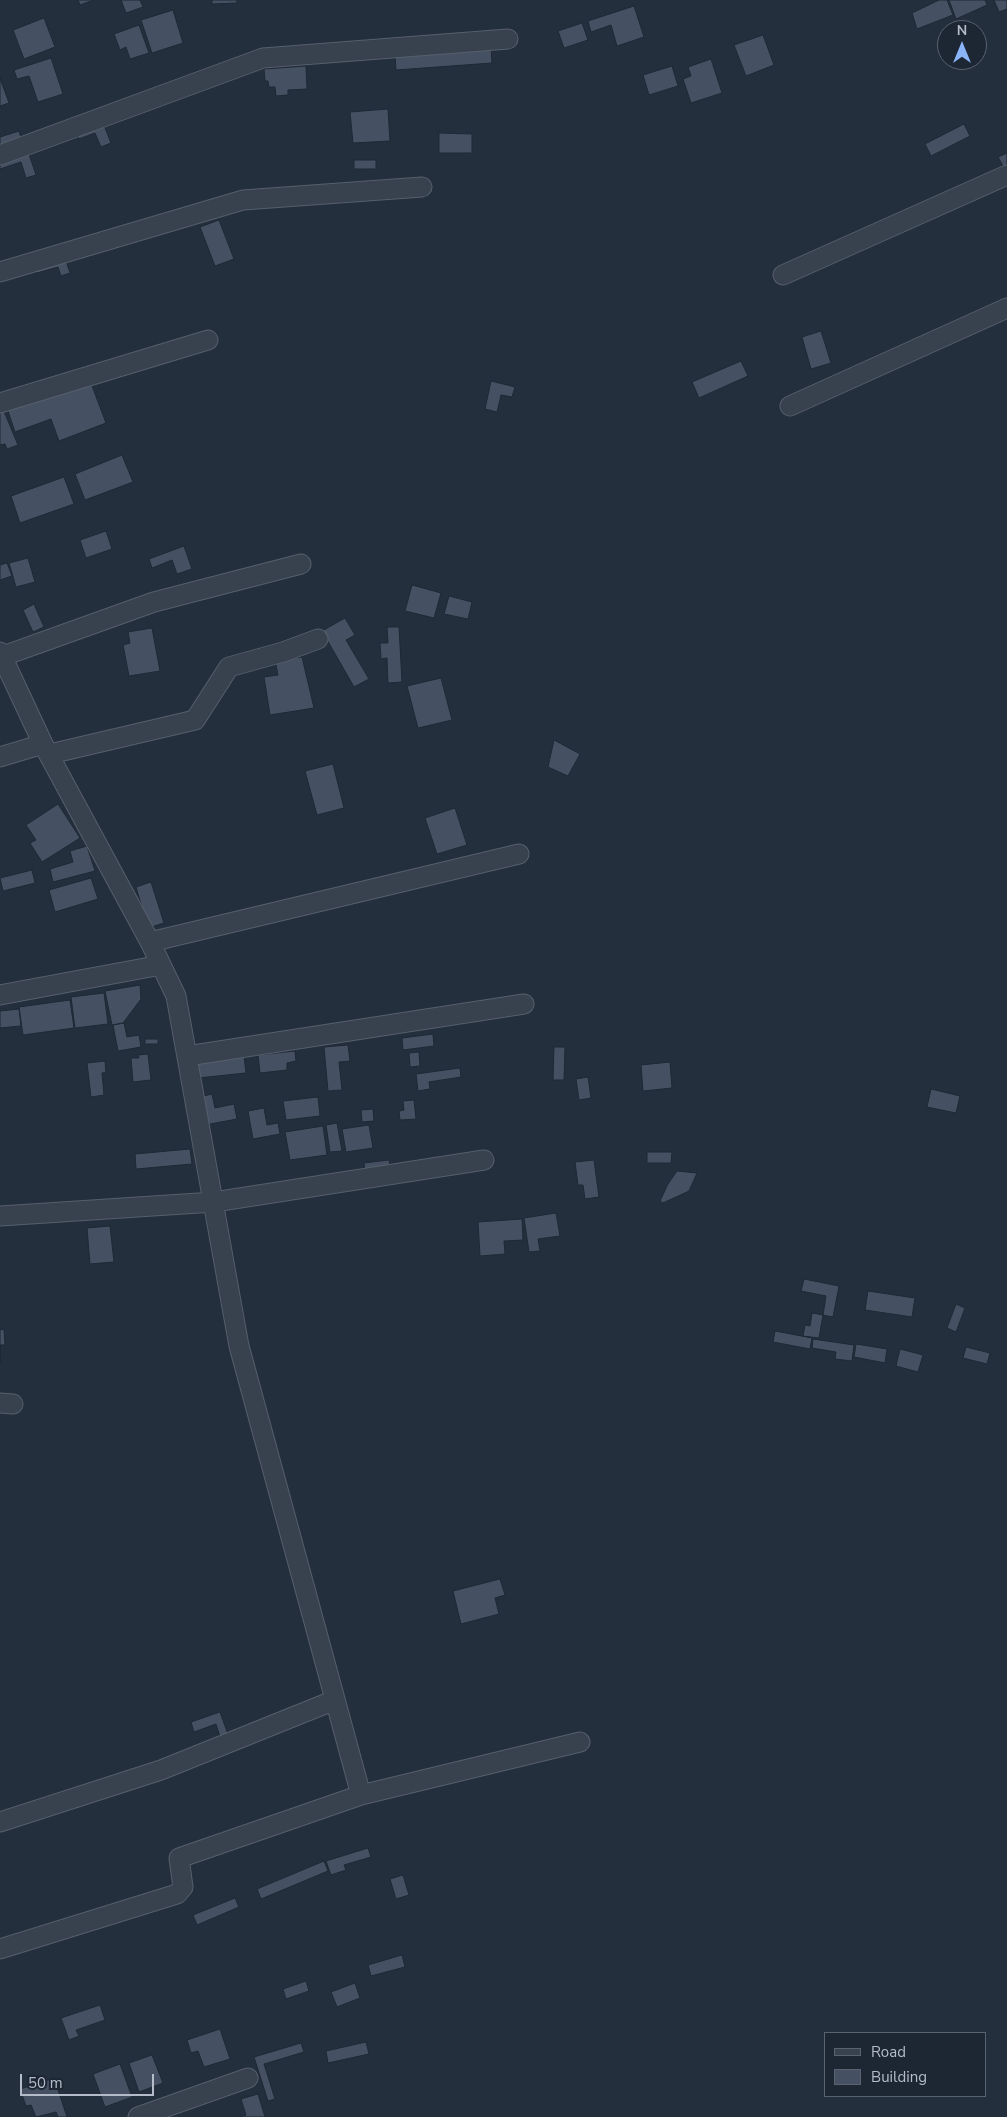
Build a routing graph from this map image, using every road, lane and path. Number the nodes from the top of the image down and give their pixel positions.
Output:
1 (508, 39) dead end
2 (0, 155) edge
3 (1007, 175) edge
4 (422, 187) dead end
5 (0, 272) edge
6 (783, 275) dead end
7 (1007, 308) edge
8 (208, 340) dead end
9 (0, 403) edge
10 (790, 406) dead end
11 (301, 564) dead end
12 (318, 639) dead end
13 (1, 654) edge
14 (46, 749) junction
15 (0, 757) edge
16 (519, 854) dead end
17 (150, 942) junction
18 (161, 965) junction
19 (0, 995) edge
20 (524, 1004) dead end
21 (187, 1056) junction
22 (484, 1160) dead end
23 (214, 1202) junction
24 (0, 1216) edge
25 (335, 1700) junction
26 (580, 1742) dead end
27 (361, 1795) junction
28 (0, 1822) edge
29 (0, 1949) edge
30 (248, 2078) dead end
31 (138, 2117) edge

1 - 2 street
3 - 6 street
4 - 5 street
7 - 10 street
8 - 9 street
11 - 13 street
12 - 14 street
13 - 14 street
14 - 15 street
14 - 17 street
16 - 17 street
17 - 18 street
18 - 19 street
18 - 21 street
20 - 21 street
21 - 23 street
22 - 23 street
23 - 24 street
23 - 25 street
25 - 27 street
25 - 28 street
26 - 27 street
27 - 29 street
30 - 31 street

